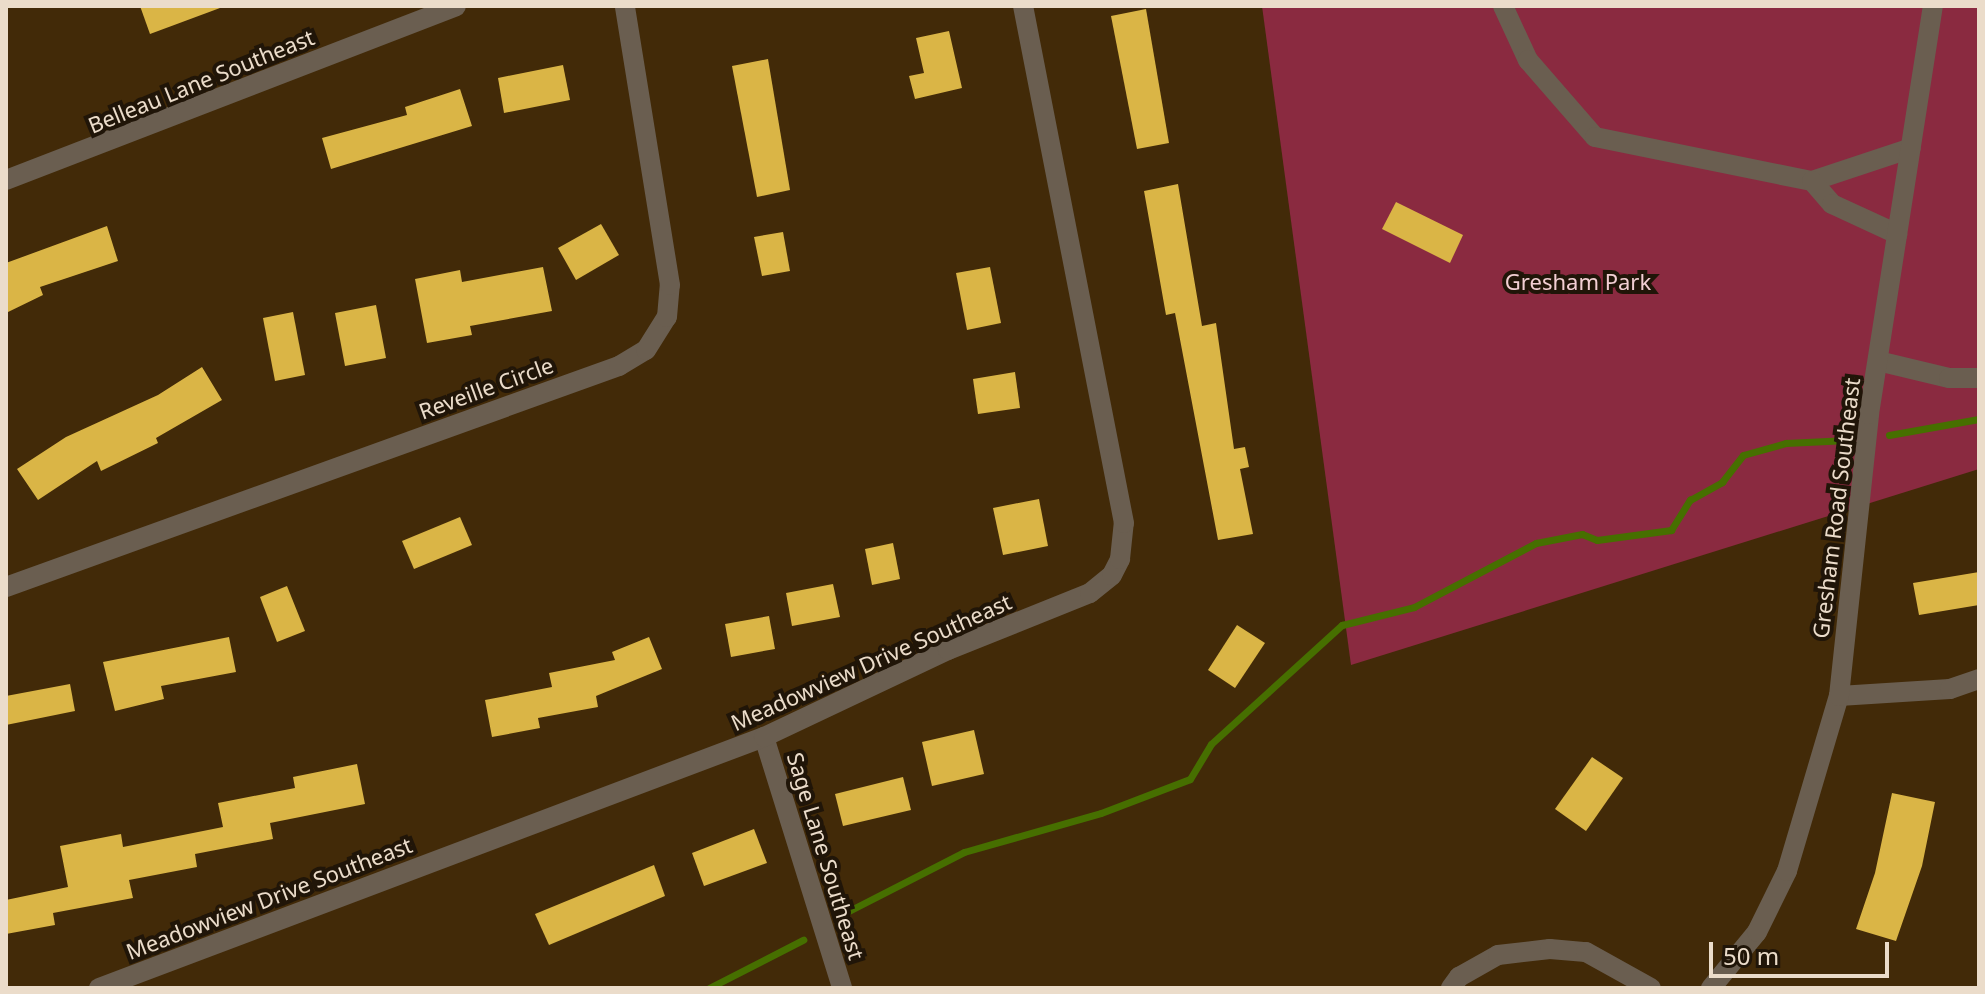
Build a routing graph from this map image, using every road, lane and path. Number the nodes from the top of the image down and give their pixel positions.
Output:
1 (456, 6) edge
2 (625, 6) edge
3 (1023, 6) edge
4 (1503, 6) edge
5 (1933, 6) edge
6 (1911, 148) junction
7 (6, 180) edge
8 (1812, 181) junction
9 (1897, 234) junction
10 (1878, 361) junction
11 (1979, 378) edge
12 (6, 587) edge
13 (1979, 679) edge
14 (1839, 696) junction
15 (764, 737) junction
16 (99, 988) edge
17 (842, 988) edge
18 (1451, 988) edge
19 (1651, 988) edge
20 (1711, 988) edge

1 - 7 street, Belleau Lane Southeast
2 - 12 street, Reveille Circle
3 - 15 street, Meadowview Drive Southeast
4 - 8 street
5 - 6 street, Gresham Road Southeast
6 - 8 street
6 - 9 street, Gresham Road Southeast
8 - 9 street
9 - 10 street, Gresham Road Southeast
10 - 11 street
10 - 14 street, Gresham Road Southeast
13 - 14 street
14 - 20 street, Gresham Road Southeast
15 - 16 street, Meadowview Drive Southeast
15 - 17 street, Sage Lane Southeast
18 - 19 street

